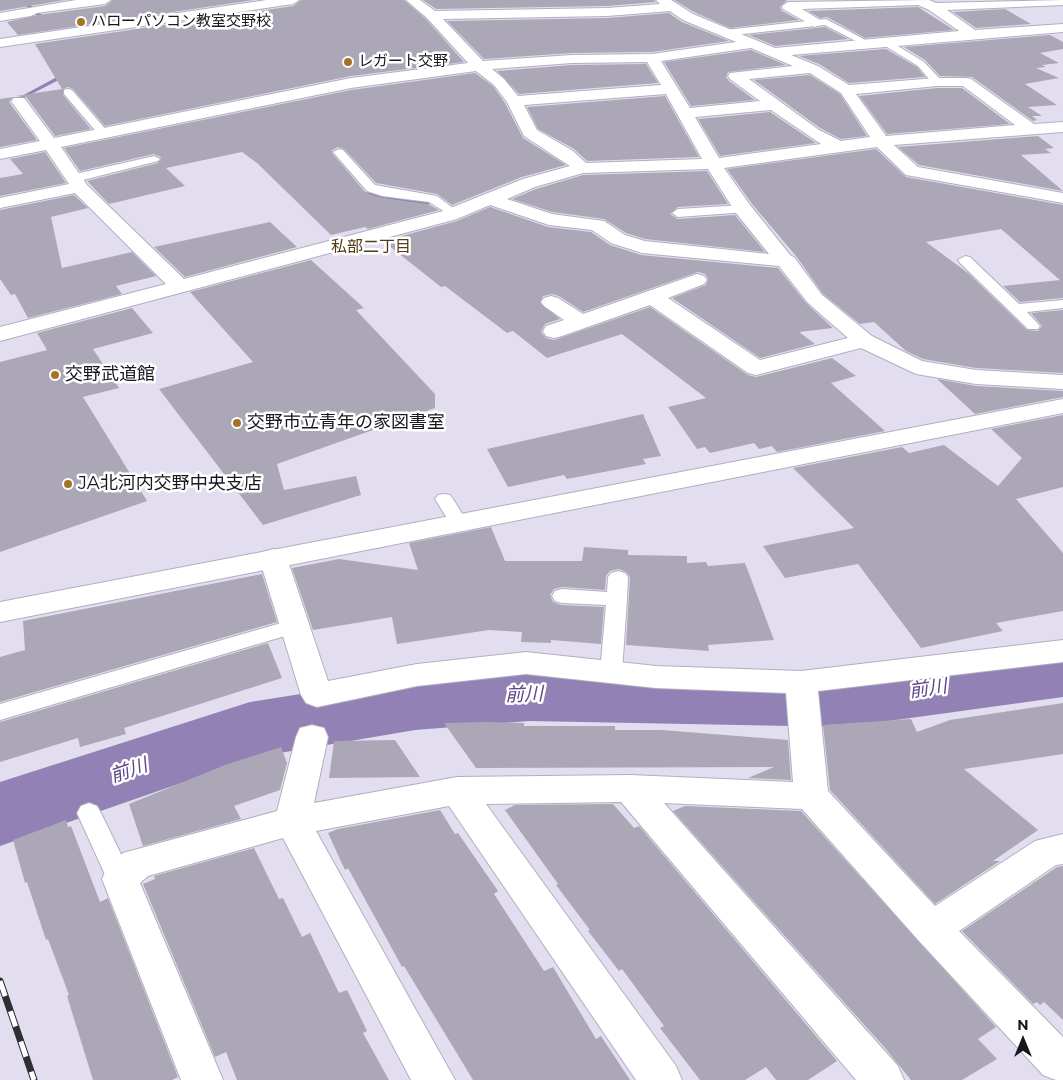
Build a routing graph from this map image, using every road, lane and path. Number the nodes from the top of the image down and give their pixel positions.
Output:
1 (105, 0) edge
2 (292, 0) edge
3 (412, 0) edge
4 (919, 1) edge
5 (1023, 1) edge
6 (1063, 1) edge
7 (667, 3) edge
8 (33, 7) edge
9 (934, 7) junction
10 (432, 16) junction
11 (0, 17) edge
12 (815, 23) junction
13 (1063, 28) edge
14 (1043, 30) junction
15 (63, 33) junction
16 (724, 33) junction
17 (972, 34) junction
18 (1063, 40) edge
19 (0, 42) edge
20 (885, 42) junction
21 (750, 44) junction
22 (868, 44) junction
23 (773, 52) junction
24 (652, 58) junction
25 (479, 66) junction
26 (812, 69) junction
27 (937, 82) junction
28 (670, 90) junction
29 (846, 90) junction
30 (68, 92) dead end
31 (514, 101) junction
32 (19, 102) dead end
33 (773, 105) junction
34 (685, 113) junction
35 (1063, 128) edge
36 (1031, 129) junction
37 (103, 133) junction
38 (881, 141) junction
39 (50, 144) junction
40 (687, 146) dead end
41 (704, 146) junction
42 (839, 147) junction
43 (596, 151) dead end
44 (339, 152) dead end
45 (0, 154) edge
46 (154, 160) dead end
47 (574, 162) junction
48 (713, 164) junction
49 (77, 182) junction
50 (1063, 198) edge
51 (490, 199) junction
52 (0, 203) edge
53 (743, 209) junction
54 (678, 213) dead end
55 (455, 214) junction
56 (965, 260) dead end
57 (787, 261) junction
58 (697, 280) dead end
59 (180, 286) junction
60 (652, 297) junction
61 (551, 302) dead end
62 (1063, 304) edge
63 (1016, 309) junction
64 (581, 322) junction
65 (1033, 326) dead end
66 (554, 331) dead end
67 (0, 334) edge
68 (864, 341) junction
69 (1063, 382) edge
70 (1063, 406) edge
71 (444, 499) dead end
72 (459, 523) junction
73 (273, 558) junction
74 (618, 577) dead end
75 (562, 596) dead end
76 (616, 598) junction
77 (0, 612) edge
78 (295, 626) junction
79 (1063, 651) edge
80 (611, 672) junction
81 (801, 682) junction
82 (0, 712) edge
83 (312, 737) dead end
84 (630, 788) junction
85 (457, 791) junction
86 (811, 796) junction
87 (89, 813) dead end
88 (292, 820) junction
89 (1063, 849) edge
90 (120, 879) junction
91 (932, 929) junction
92 (1056, 1068) edge
93 (202, 1080) edge
94 (434, 1080) edge
95 (661, 1080) edge
96 (883, 1080) edge

1 - 8 street
2 - 15 street
3 - 10 street
4 - 9 street
4 - 12 street
5 - 6 street
5 - 9 street
7 - 10 street
7 - 16 street
8 - 11 street
8 - 15 street
9 - 17 street
10 - 25 street
12 - 16 lane
12 - 22 lane
13 - 14 street
14 - 17 street
14 - 18 street
15 - 19 street
16 - 21 street
17 - 20 street
20 - 22 street
20 - 27 lane
21 - 23 street
21 - 24 street
22 - 23 street
23 - 26 street
24 - 25 street
24 - 28 street
25 - 31 street
25 - 37 street
26 - 29 street
26 - 33 street
27 - 29 street
27 - 36 street
28 - 31 street
28 - 34 street
29 - 38 street
30 - 37 lane
31 - 47 street
32 - 39 street
33 - 34 street
33 - 42 street
34 - 41 street
35 - 36 street
36 - 38 street
37 - 39 street
38 - 42 street
38 - 50 street
39 - 45 street
39 - 49 street
40 - 41 street
41 - 48 street
42 - 48 street
43 - 47 street
44 - 55 lane
46 - 49 lane
47 - 48 street
47 - 51 street
48 - 53 street
49 - 52 street
49 - 59 street
51 - 55 street
51 - 57 street
53 - 54 lane
53 - 57 street
55 - 59 street
56 - 63 lane
57 - 68 street
58 - 60 street
59 - 67 street
60 - 64 street
60 - 68 street
61 - 64 street
62 - 63 lane
63 - 65 lane
64 - 66 street
68 - 69 street
70 - 72 street
71 - 72 lane
72 - 73 street
73 - 77 street
73 - 78 street
74 - 76 lane
75 - 76 lane
76 - 80 lane
78 - 80 street
78 - 82 lane
79 - 81 street
80 - 81 street
81 - 86 street
83 - 88 street
84 - 85 street
84 - 86 street
84 - 96 street
85 - 88 street
85 - 95 street
86 - 91 street
87 - 90 lane
88 - 90 street
88 - 94 street
89 - 91 street
90 - 93 street
91 - 92 street

